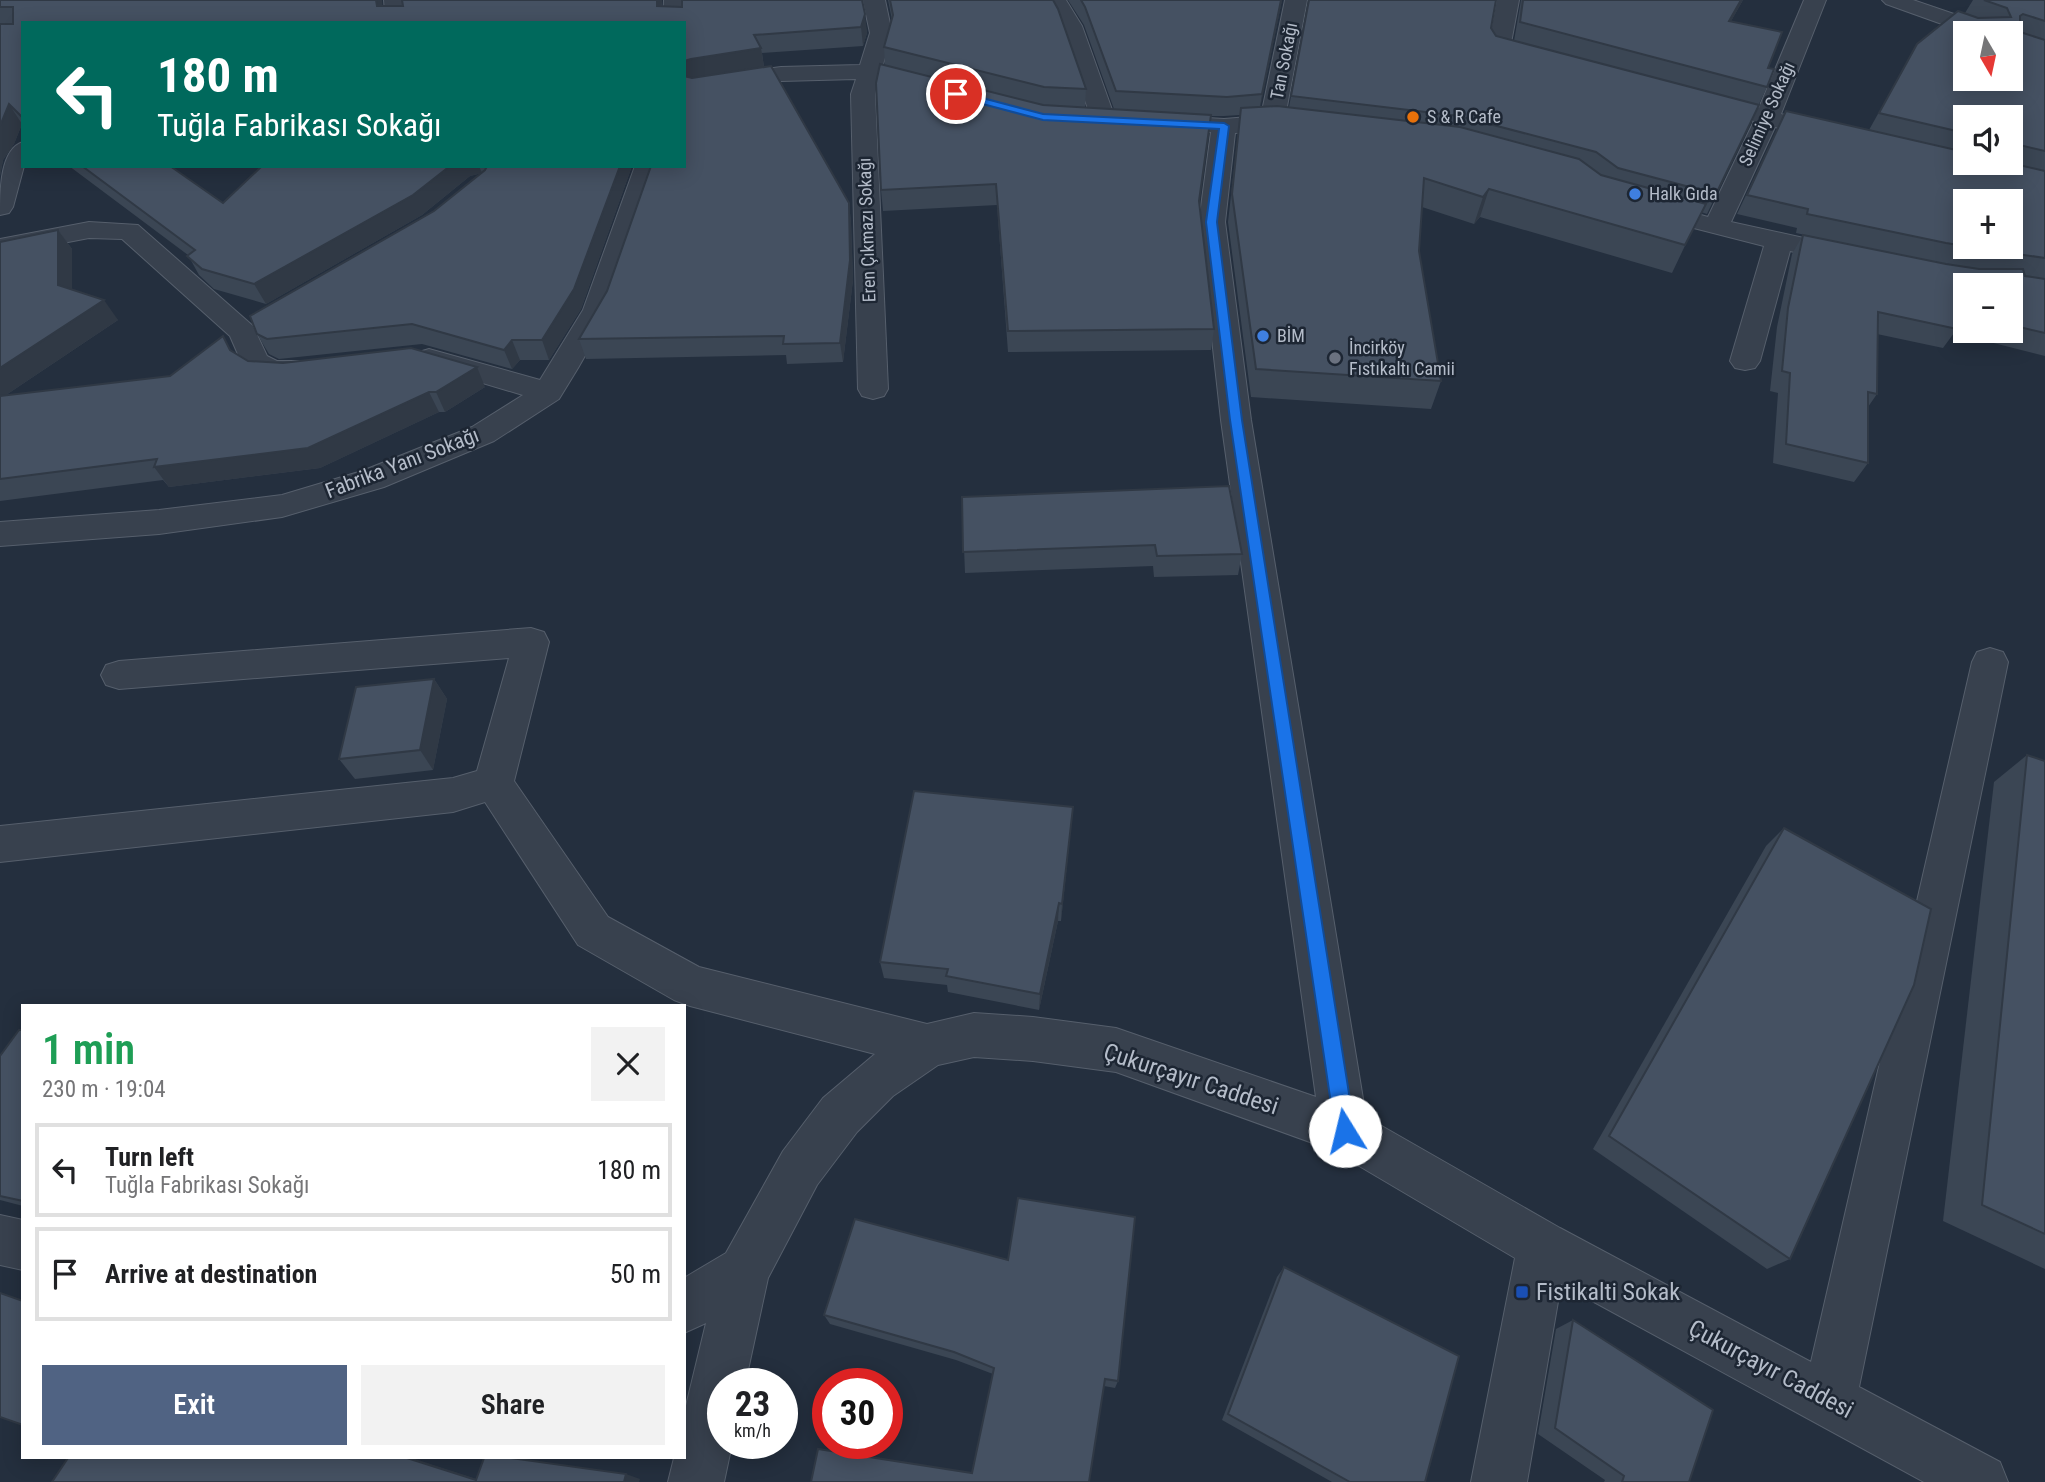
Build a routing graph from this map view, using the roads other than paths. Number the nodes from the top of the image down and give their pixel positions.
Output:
1 (394, 0) edge
2 (675, 0) edge
3 (874, 0) edge
4 (1055, 0) edge
5 (1296, 0) edge
6 (1508, 0) edge
7 (1815, 0) edge
8 (1893, 0) edge
9 (397, 21) edge
10 (674, 21) edge
11 (1953, 21) edge
12 (1566, 65) edge
13 (869, 72) junction
14 (696, 87) edge
15 (956, 94) edge
16 (1686, 97) edge
17 (1767, 118) junction
18 (1272, 123) junction
19 (1224, 126) junction
20 (1314, 128) edge
21 (1846, 137) edge
22 (21, 152) edge
23 (647, 168) edge
24 (1626, 202) edge
25 (0, 207) edge
26 (1716, 227) junction
27 (1779, 241) junction
28 (0, 247) edge
29 (1869, 260) edge
30 (399, 358) edge
31 (1745, 361) dead end
32 (329, 366) edge
33 (873, 389) dead end
34 (548, 392) junction
35 (0, 534) edge
36 (1990, 662) dead end
37 (119, 675) dead end
38 (495, 783) junction
39 (0, 844) edge
40 (927, 1046) junction
41 (1345, 1131) junction
42 (0, 1240) edge
43 (21, 1245) edge
44 (1542, 1246) junction
45 (744, 1271) junction
46 (686, 1306) edge
47 (1829, 1401) junction
48 (696, 1482) edge
49 (1499, 1482) edge
50 (1980, 1482) edge

1 - 9 street
2 - 10 street
3 - 13 street, Eren Çıkmazı Sokağı
4 - 19 street
5 - 18 street, Tan Sokağı
6 - 12 street
7 - 17 street, Selimiye Sokağı
8 - 11 street
13 - 14 street
13 - 15 street
13 - 33 street, Eren Çıkmazı Sokağı
16 - 17 street
17 - 21 street
17 - 26 street, Selimiye Sokağı
18 - 19 street
18 - 20 street
19 - 41 street
22 - 25 street
23 - 34 street, Fabrika Yanı Sokağı
24 - 26 street
26 - 27 street
27 - 29 street
27 - 31 street
28 - 32 street
30 - 34 street
34 - 35 street, Fabrika Yanı Sokağı
36 - 47 street
37 - 38 street
38 - 39 street
38 - 40 street
40 - 41 street, Çukurçayır Caddesi
40 - 45 street, Çukurçayır Caddesi
41 - 44 street, Çukurçayır Caddesi
42 - 43 street
44 - 47 street, Çukurçayır Caddesi
44 - 49 street
45 - 46 street
45 - 48 street
47 - 50 street, Çukurçayır Caddesi

